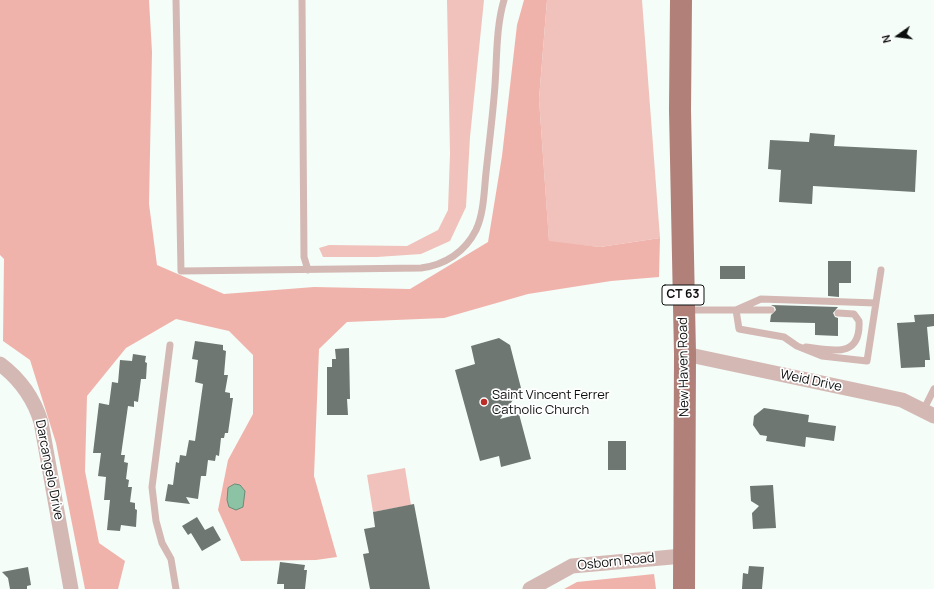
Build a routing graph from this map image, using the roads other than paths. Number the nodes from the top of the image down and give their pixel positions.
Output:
1 (176, 0) edge
2 (302, 0) edge
3 (504, 0) edge
4 (681, 0) edge
5 (308, 270) junction
6 (881, 270) dead end
7 (876, 303) junction
8 (684, 310) junction
9 (736, 310) junction
10 (771, 310) dead end
11 (838, 313) dead end
12 (170, 345) dead end
13 (798, 346) junction
14 (685, 354) junction
15 (0, 364) edge
16 (934, 389) edge
17 (929, 413) edge
18 (683, 556) junction
19 (71, 589) edge
20 (176, 589) edge
21 (530, 589) edge
22 (684, 589) edge

1 - 5 lane
2 - 5 lane
3 - 5 lane
4 - 8 main road, New Haven Road / CT 63
6 - 7 lane
7 - 9 lane
7 - 13 lane
8 - 9 lane
8 - 14 main road, New Haven Road / CT 63
9 - 10 lane
9 - 13 lane
11 - 13 lane
12 - 20 lane
14 - 17 street, Weid Drive
14 - 18 main road, New Haven Road / CT 63
15 - 19 street, Darcangelo Drive
16 - 17 lane
18 - 21 street, Osborn Road
18 - 22 main road, New Haven Road / CT 63

